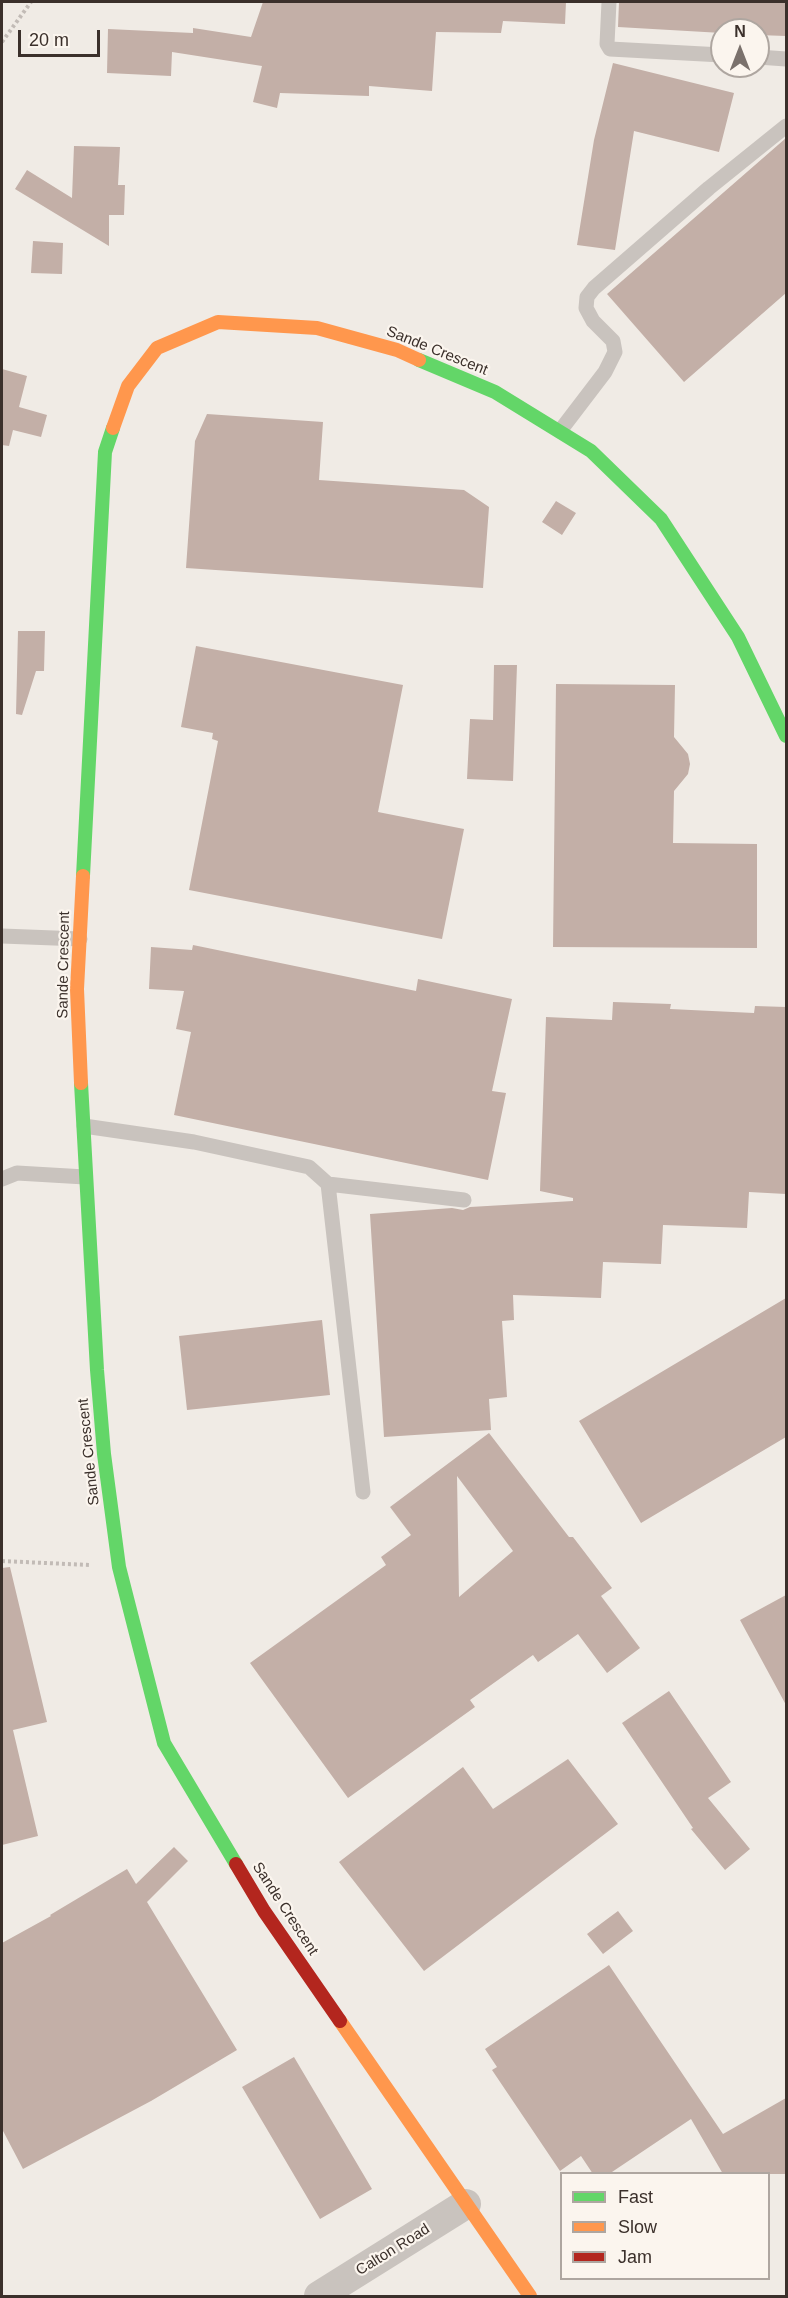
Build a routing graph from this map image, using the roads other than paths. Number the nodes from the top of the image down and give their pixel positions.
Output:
1 (609, 2) edge
2 (710, 54) edge
3 (770, 57) edge
4 (786, 58) edge
5 (786, 126) edge
6 (560, 431) junction
7 (786, 736) edge
8 (2, 936) edge
9 (80, 939) junction
10 (84, 1126) junction
11 (85, 1178) junction
12 (2, 1179) edge
13 (328, 1184) junction
14 (464, 1200) dead end
15 (363, 1492) dead end
16 (466, 2205) junction
17 (319, 2296) edge
18 (530, 2296) edge

1 - 2 lane
3 - 4 lane
5 - 6 lane
6 - 7 street, Sande Crescent
6 - 9 street, Sande Crescent
8 - 9 lane
9 - 10 street, Sande Crescent
10 - 11 street, Sande Crescent
10 - 13 lane
11 - 12 lane
11 - 16 street, Sande Crescent
13 - 14 lane
13 - 15 lane
16 - 17 street, Calton Road
16 - 18 street, Sande Crescent

